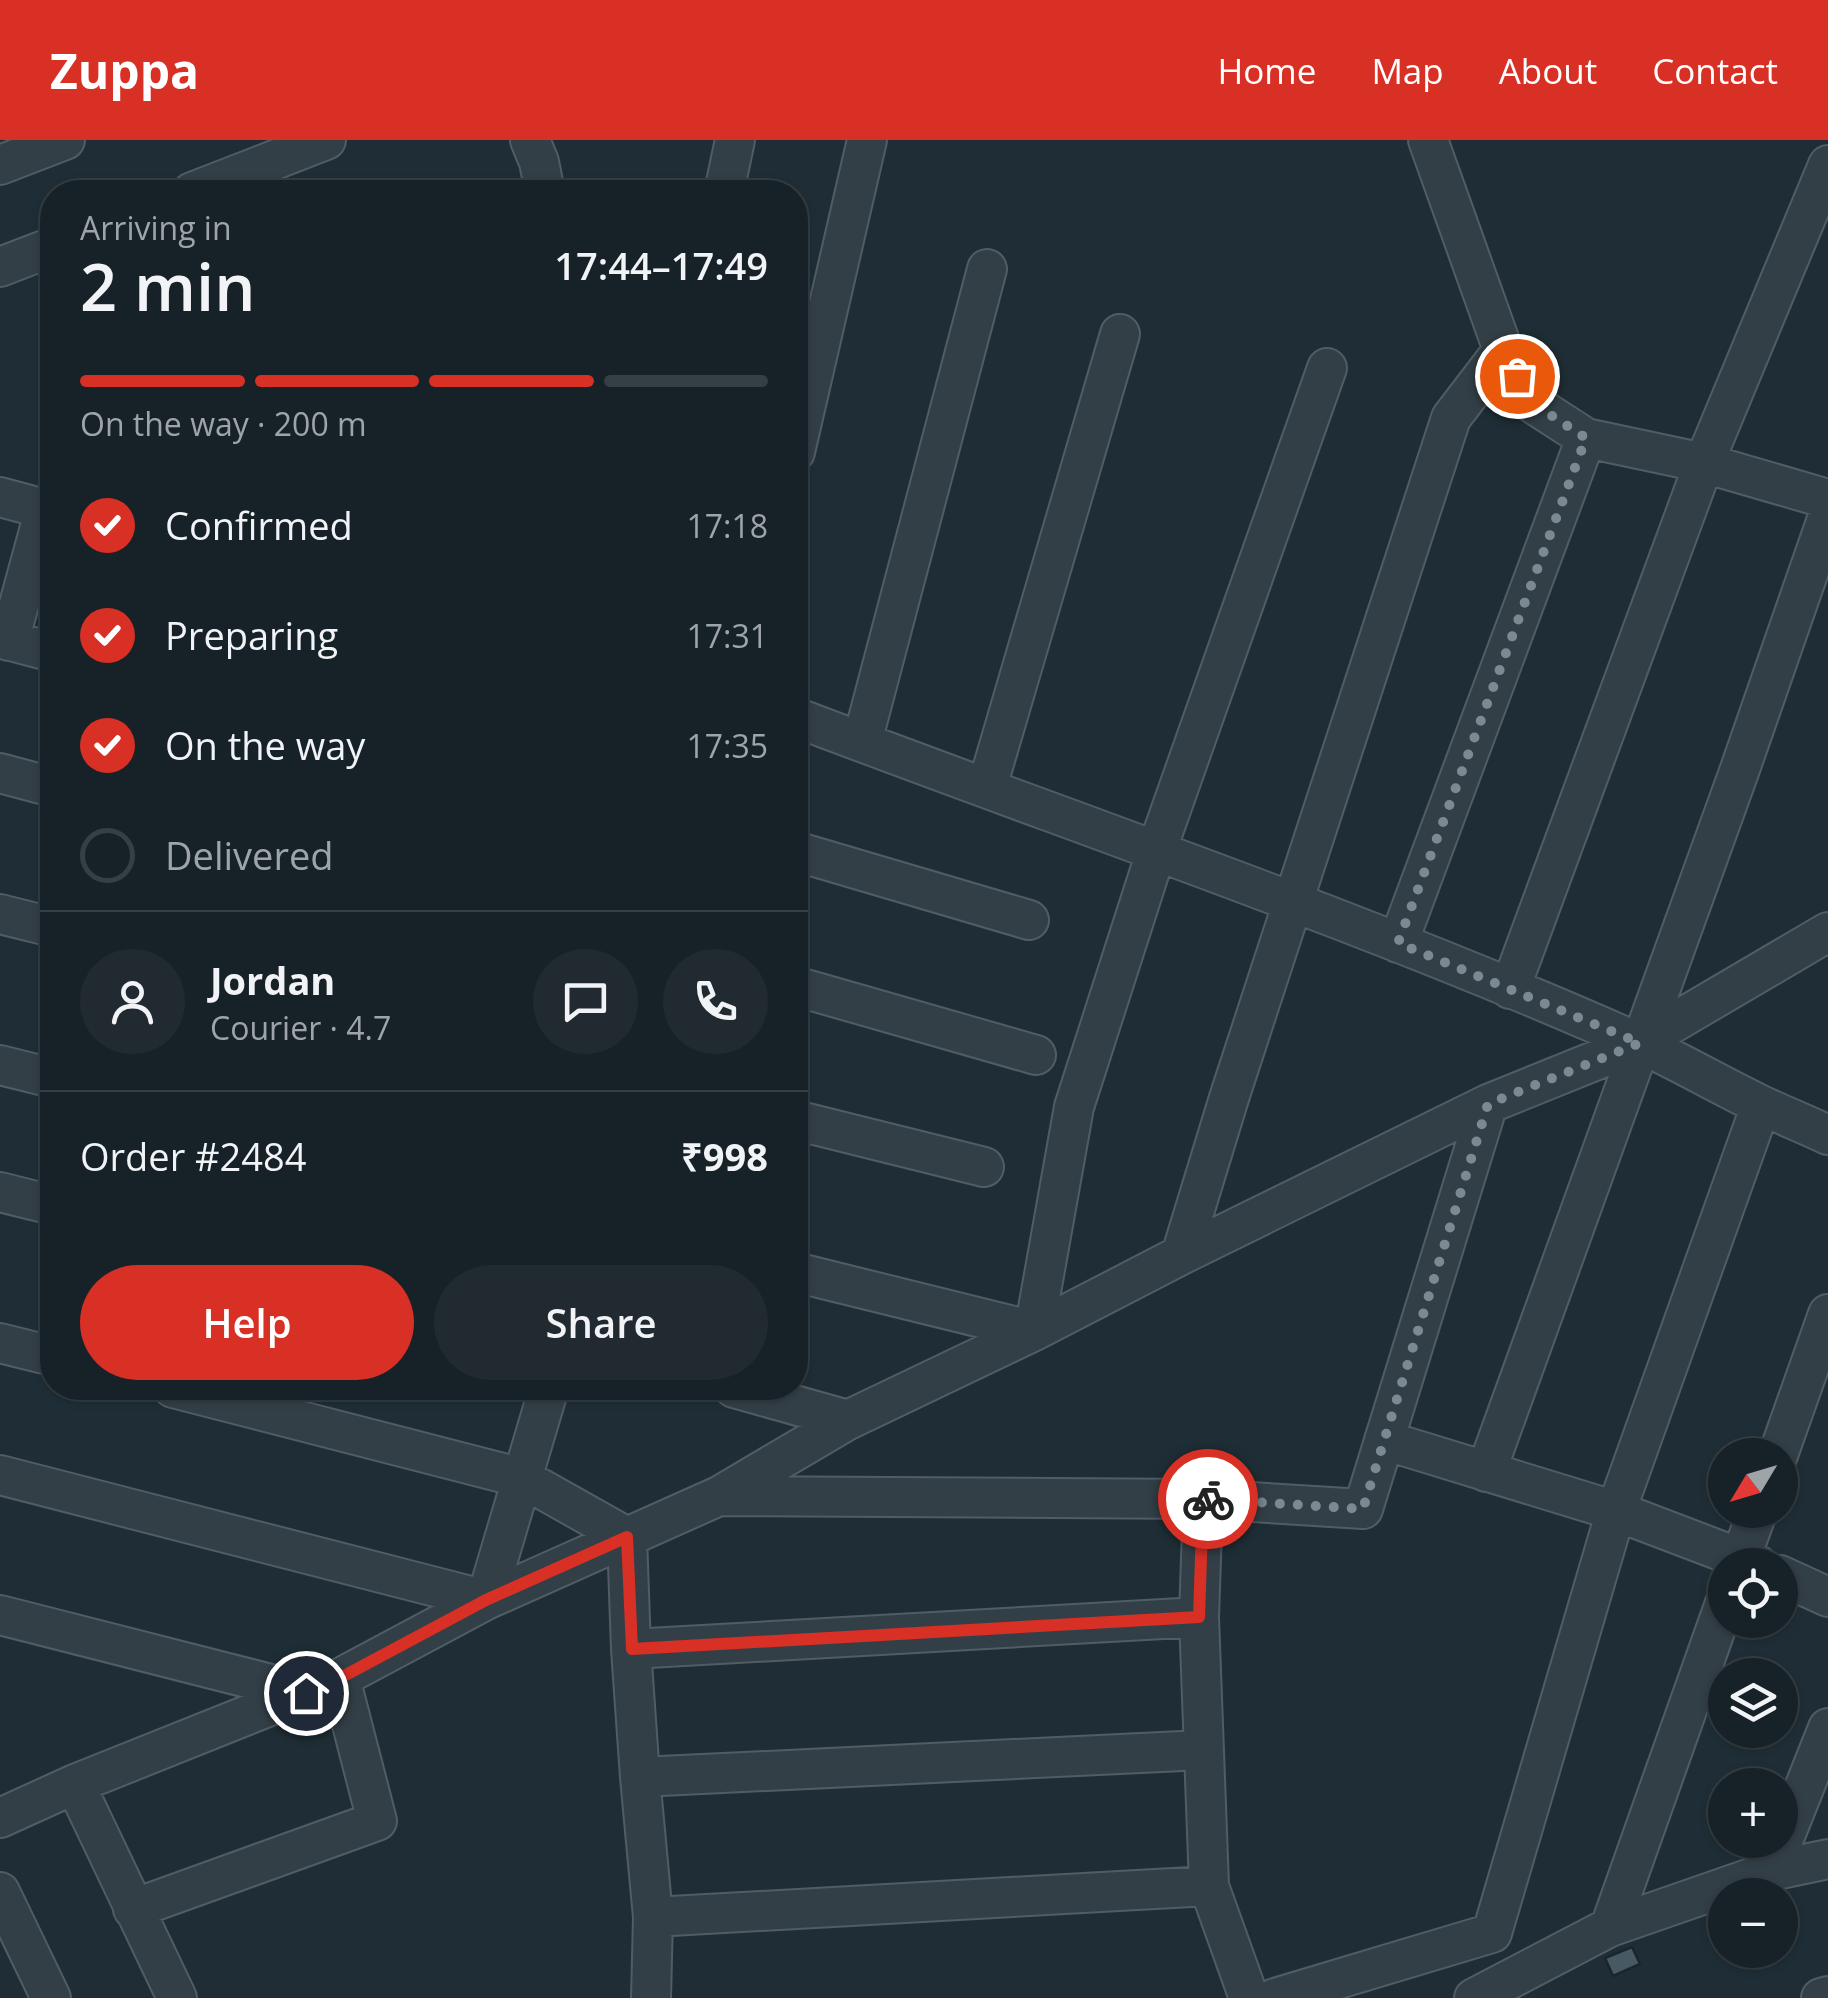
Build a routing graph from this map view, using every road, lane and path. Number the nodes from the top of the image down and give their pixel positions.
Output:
1 (65, 140) edge
2 (326, 140) edge
3 (530, 140) edge
4 (735, 140) edge
5 (867, 140) edge
6 (1428, 140) edge
7 (0, 165) edge
8 (1828, 165) edge
9 (223, 180) edge
10 (543, 180) edge
11 (727, 180) edge
12 (40, 252) edge
13 (0, 267) edge
14 (988, 269) dead end
15 (1120, 334) dead end
16 (1503, 350) junction
17 (1327, 368) dead end
18 (808, 396) edge
19 (1586, 438) junction
20 (1704, 463) junction
21 (0, 497) edge
22 (1828, 499) edge
23 (40, 508) edge
24 (1828, 516) edge
25 (40, 536) edge
26 (4, 639) edge
27 (40, 649) edge
28 (808, 722) edge
29 (862, 742) junction
30 (0, 772) edge
31 (40, 783) edge
32 (987, 787) junction
33 (1156, 852) junction
34 (808, 856) edge
35 (1292, 904) junction
36 (0, 914) edge
37 (1029, 920) dead end
38 (40, 925) edge
39 (1825, 927) edge
40 (1398, 943) junction
41 (1510, 989) junction
42 (808, 990) edge
43 (1640, 1043) junction
44 (1036, 1055) dead end
45 (0, 1065) edge
46 (40, 1075) edge
47 (1488, 1104) junction
48 (1761, 1105) junction
49 (808, 1123) edge
50 (1828, 1135) edge
51 (984, 1167) dead end
52 (0, 1192) edge
53 (40, 1202) edge
54 (1181, 1255) junction
55 (808, 1275) edge
56 (1828, 1314) edge
57 (1034, 1331) junction
58 (0, 1343) edge
59 (40, 1353) edge
60 (220, 1400) edge
61 (545, 1400) edge
62 (777, 1400) edge
63 (848, 1420) junction
64 (1784, 1438) edge
65 (1384, 1440) junction
66 (1486, 1472) junction
67 (0, 1475) edge
68 (522, 1478) junction
69 (719, 1496) junction
70 (1203, 1499) junction
71 (1616, 1511) junction
72 (627, 1537) junction
73 (1710, 1548) edge
74 (1798, 1583) edge
75 (1828, 1597) edge
76 (486, 1600) junction
77 (0, 1615) edge
78 (1199, 1617) junction
79 (1713, 1638) edge
80 (632, 1649) junction
81 (323, 1686) junction
82 (1828, 1728) edge
83 (1203, 1750) junction
84 (640, 1777) junction
85 (75, 1784) junction
86 (0, 1818) edge
87 (1828, 1859) edge
88 (1771, 1871) junction
89 (1209, 1886) junction
90 (0, 1892) edge
91 (133, 1909) junction
92 (653, 1917) junction
93 (1610, 1928) junction
94 (51, 1998) edge
95 (177, 1998) edge
96 (652, 1998) edge
97 (1249, 1998) edge
98 (1275, 1998) edge
99 (1474, 1998) edge

1 - 7 street
2 - 9 street
3 - 10 street
4 - 11 street
5 - 18 street
6 - 16 street
8 - 20 street
12 - 13 street
14 - 29 street
15 - 32 street
16 - 19 street
16 - 35 street
17 - 33 street
19 - 20 street
19 - 40 street
20 - 22 street
20 - 41 street
21 - 23 street
24 - 43 street
25 - 26 street
26 - 27 street
28 - 29 street
29 - 32 street
30 - 31 street
32 - 33 street
33 - 35 street
33 - 57 street
34 - 37 street
35 - 40 street
35 - 54 street
36 - 38 street
39 - 43 street
40 - 41 street
41 - 43 street
42 - 44 street
43 - 47 street
43 - 48 street
43 - 66 street
45 - 46 street
47 - 54 street
47 - 65 street
48 - 50 street
48 - 71 street
49 - 51 street
52 - 53 street
54 - 57 street
55 - 57 street
56 - 64 street
57 - 63 street
58 - 59 street
60 - 68 street
61 - 68 street
62 - 63 street
63 - 69 street
65 - 66 street
65 - 70 street
66 - 71 street
67 - 76 street
68 - 72 street
68 - 76 street
69 - 70 street
69 - 72 street
70 - 78 street
71 - 73 street
71 - 98 street
72 - 76 street
72 - 80 street
74 - 75 street
76 - 81 street
77 - 81 street
78 - 80 street
78 - 83 street
79 - 93 street
80 - 84 street
81 - 85 street
81 - 91 street
82 - 88 street
83 - 84 street
83 - 89 street
84 - 92 street
85 - 86 street
85 - 91 street
87 - 88 street
88 - 93 street
89 - 92 street
89 - 97 street
90 - 94 street
91 - 95 street
92 - 96 street
93 - 99 street

